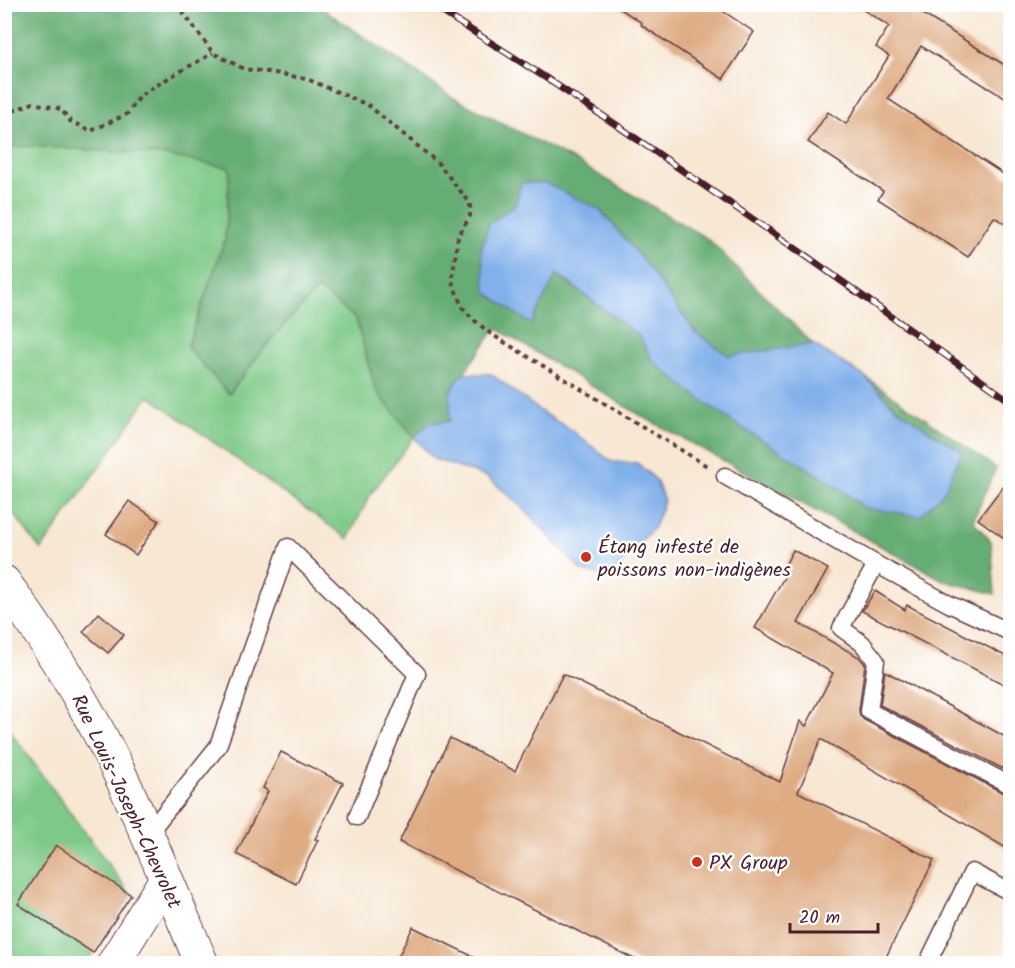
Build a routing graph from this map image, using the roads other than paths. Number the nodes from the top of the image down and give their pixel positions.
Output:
1 (725, 476) road end
2 (876, 564) junction
3 (4, 582) edge
4 (1011, 632) edge
5 (1011, 785) edge
6 (357, 817) dead end
7 (147, 835) junction
8 (165, 878) junction
9 (1011, 892) edge
10 (113, 963) edge
11 (202, 963) edge
12 (927, 963) edge

1 - 2 lane
2 - 4 lane
2 - 5 lane
3 - 7 main road, Rue Louis-Joseph-Chevrolet
6 - 7 lane
7 - 8 main road, Rue Louis-Joseph-Chevrolet
8 - 10 street
8 - 11 main road, Rue Louis-Joseph-Chevrolet
9 - 12 lane

